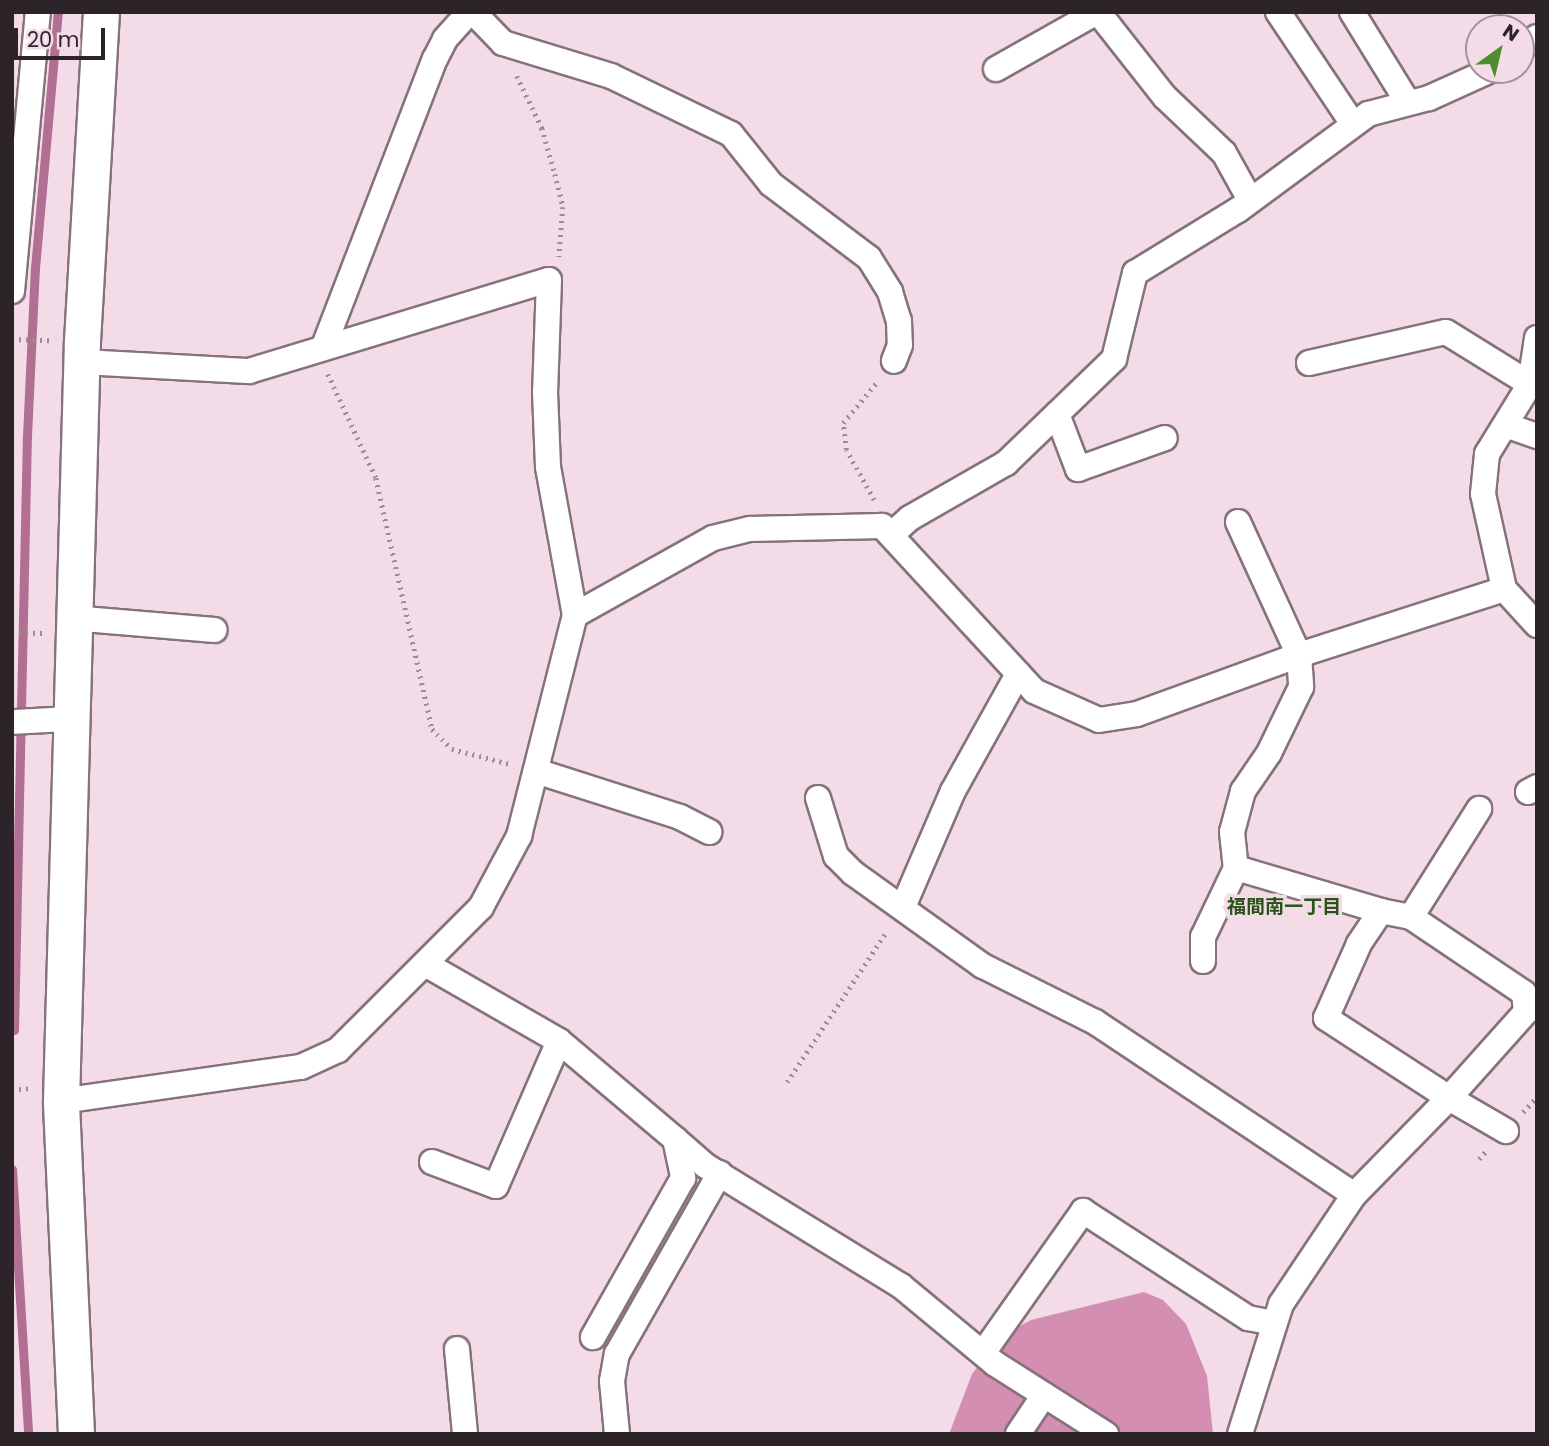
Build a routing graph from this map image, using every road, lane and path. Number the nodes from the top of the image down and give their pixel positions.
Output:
1 (38, 12) edge
2 (101, 12) edge
3 (471, 12) edge
4 (1097, 12) edge
5 (1278, 12) edge
6 (1352, 12) edge
7 (503, 43) junction
8 (996, 69) dead end
9 (1465, 82) edge
10 (1407, 101) junction
11 (1353, 124) junction
12 (1249, 198) junction
13 (549, 280) junction
14 (12, 291) edge
15 (1537, 338) edge
16 (12, 339) edge
17 (52, 341) dead end
18 (324, 346) junction
19 (894, 361) joint
20 (81, 362) junction
21 (1309, 362) dead end
22 (1530, 384) junction
23 (1057, 414) junction
24 (1508, 426) junction
25 (1537, 436) edge
26 (1165, 438) dead end
27 (1238, 522) dead end
28 (886, 530) junction
29 (1504, 589) junction
30 (575, 615) junction
31 (1537, 625) edge
32 (58, 626) junction
33 (214, 630) dead end
34 (12, 632) edge
35 (1299, 655) junction
36 (1018, 674) junction
37 (55, 720) junction
38 (12, 722) edge
39 (536, 771) junction
40 (818, 798) dead end
41 (1479, 809) dead end
42 (709, 832) dead end
43 (1236, 868) junction
44 (904, 908) junction
45 (1381, 911) junction
46 (1411, 917) junction
47 (1203, 961) dead end
48 (427, 965) junction
49 (559, 1041) junction
50 (787, 1082) dead end
51 (1449, 1098) junction
52 (61, 1101) junction
53 (1506, 1131) dead end
54 (675, 1139) junction
55 (432, 1162) dead end
56 (720, 1173) junction
57 (1354, 1195) junction
58 (1274, 1323) junction
59 (593, 1336) dead end
60 (457, 1349) dead end
61 (983, 1353) junction
62 (1045, 1395) junction
63 (76, 1434) edge
64 (465, 1434) edge
65 (617, 1434) edge
66 (1018, 1434) edge
67 (1106, 1434) edge
68 (1240, 1434) edge

1 - 14 street
2 - 20 street
3 - 7 street
3 - 18 street
4 - 8 street
4 - 12 street
5 - 11 street
6 - 10 street
7 - 13 path
7 - 19 street
9 - 10 street
10 - 11 street
11 - 12 street
12 - 23 street
13 - 18 street
13 - 30 street
15 - 22 street
16 - 17 path
18 - 20 street
18 - 39 path
19 - 28 path
20 - 32 street
21 - 22 street
22 - 24 street
23 - 26 street
23 - 28 street
24 - 25 street
24 - 29 street
27 - 35 street
28 - 30 street
28 - 36 street
29 - 31 street
29 - 35 street
30 - 39 street
32 - 33 street
32 - 34 path
32 - 37 street
35 - 36 street
35 - 43 street
36 - 44 street
37 - 38 street
37 - 52 street
39 - 42 street
39 - 48 street
40 - 44 street
41 - 46 street
43 - 45 street
43 - 47 street
44 - 50 path
44 - 57 street
45 - 46 street
45 - 51 street
46 - 51 street
48 - 49 street
48 - 52 street
49 - 54 street
49 - 55 street
51 - 53 street
51 - 57 street
52 - 63 street
54 - 56 street
54 - 59 street
56 - 61 street
56 - 65 street
57 - 58 street
58 - 61 street
58 - 68 street
60 - 64 street
61 - 62 street
62 - 66 street
62 - 67 street

